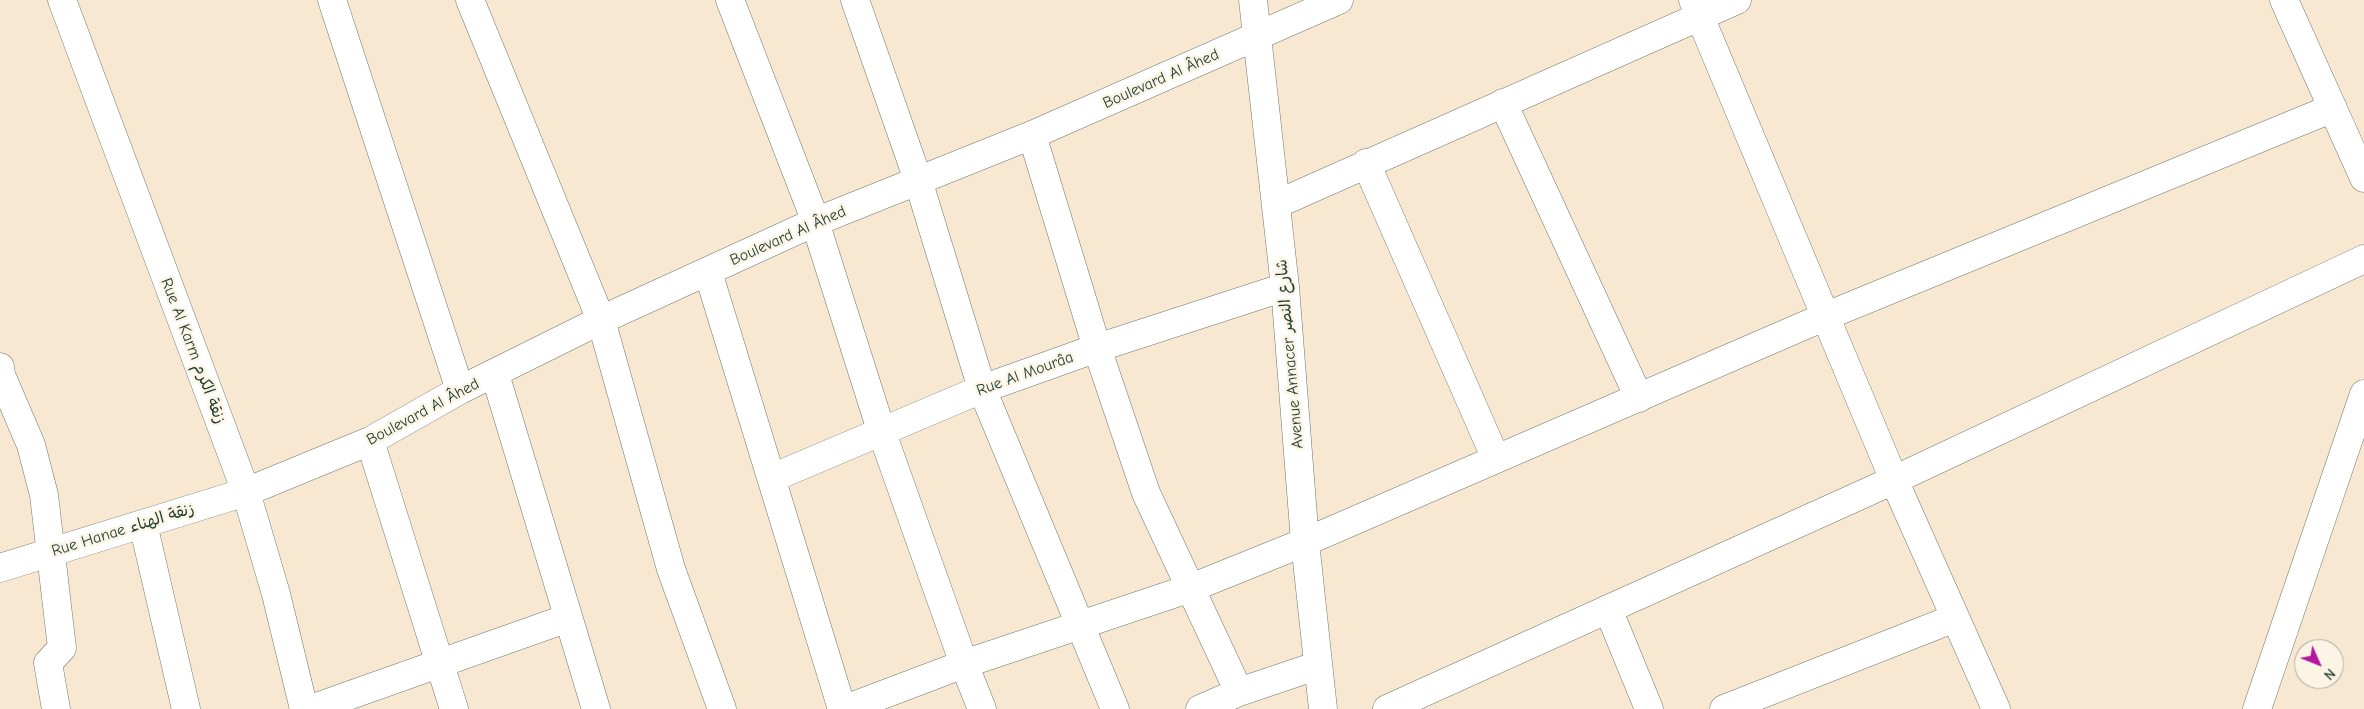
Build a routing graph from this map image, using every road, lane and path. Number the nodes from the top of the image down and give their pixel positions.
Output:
1 (62, 0) edge
2 (332, 0) edge
3 (470, 0) edge
4 (730, 0) edge
5 (855, 0) edge
6 (1253, 0) edge
7 (1339, 0) edge
8 (1738, 0) edge
9 (2284, 0) edge
10 (1697, 8) edge
11 (1256, 37) junction
12 (1503, 103) junction
13 (2333, 108) junction
14 (1032, 135) junction
15 (1366, 163) junction
16 (2364, 178) edge
17 (918, 180) junction
18 (1277, 204) junction
19 (816, 222) junction
20 (2364, 259) edge
21 (708, 272) junction
22 (1285, 287) junction
23 (1824, 317) junction
24 (602, 320) junction
25 (1097, 348) junction
26 (0, 367) edge
27 (495, 374) junction
28 (982, 389) junction
29 (460, 390) junction
30 (2364, 394) edge
31 (1639, 398) junction
32 (881, 430) junction
33 (370, 441) junction
34 (1496, 459) junction
35 (772, 478) junction
36 (1894, 480) junction
37 (246, 492) junction
38 (143, 524) junction
39 (1305, 542) junction
40 (51, 552) junction
41 (0, 568) edge
42 (1192, 588) junction
43 (1608, 609) junction
44 (568, 618) junction
45 (1956, 618) junction
46 (1081, 624) junction
47 (964, 664) junction
48 (439, 665) junction
49 (1316, 666) junction
50 (1239, 692) junction
51 (56, 709) edge
52 (186, 709) edge
53 (304, 709) edge
54 (311, 709) edge
55 (454, 709) edge
56 (596, 709) edge
57 (722, 709) edge
58 (844, 709) edge
59 (982, 709) edge
60 (1115, 709) edge
61 (1200, 709) edge
62 (1322, 709) edge
63 (1387, 709) edge
64 (1649, 709) edge
65 (1724, 709) edge
66 (1996, 709) edge
67 (2257, 709) edge

1 - 37 street, Rue Al Karm زنقة الكرم
2 - 29 street
3 - 24 street
4 - 19 street
5 - 17 street
6 - 11 street, Avenue Annacer شارع النصر
7 - 11 street, Boulevard Al Âhed
8 - 10 street
9 - 13 street
10 - 12 street
10 - 23 street
11 - 14 street, Boulevard Al Âhed
11 - 18 street, Avenue Annacer شارع النصر
12 - 15 street
12 - 31 street
13 - 16 street
13 - 23 street
14 - 17 street, Boulevard Al Âhed
14 - 25 street
15 - 18 street
15 - 34 street
17 - 19 street, Boulevard Al Âhed
17 - 28 street
18 - 22 street, Avenue Annacer شارع النصر
19 - 21 street, Boulevard Al Âhed
19 - 32 street
20 - 36 street
21 - 24 street, Boulevard Al Âhed
21 - 35 street
22 - 25 street, Rue Al Mourâa
22 - 39 street, Avenue Annacer شارع النصر
23 - 31 street
23 - 36 street
24 - 27 street, Boulevard Al Âhed
24 - 57 street
25 - 28 street, Rue Al Mourâa
25 - 42 street
26 - 40 street
27 - 29 street, Boulevard Al Âhed
27 - 44 street
28 - 32 street, Rue Al Mourâa
28 - 46 street
29 - 33 street, Boulevard Al Âhed
30 - 67 street
31 - 34 street
32 - 35 street, Rue Al Mourâa
32 - 47 street
33 - 37 street, Boulevard Al Âhed
33 - 48 street
34 - 39 street
35 - 58 street
36 - 43 street
36 - 45 street
37 - 38 street, Rue Hanae زنقة الهناء
37 - 53 street, Rue Al Karm زنقة الكرم
38 - 40 street, Rue Hanae زنقة الهناء
38 - 52 street
39 - 42 street
39 - 49 street, Avenue Annacer شارع النصر
40 - 41 street, Rue Hanae زنقة الهناء
40 - 51 street
42 - 46 street
42 - 50 street
43 - 63 street
43 - 64 street
44 - 48 street
44 - 56 street
45 - 65 street
45 - 66 street
46 - 47 street
46 - 60 street
47 - 58 street
47 - 59 street
48 - 54 street
48 - 55 street
49 - 50 street
49 - 62 street, Avenue Annacer شارع النصر
50 - 61 street

